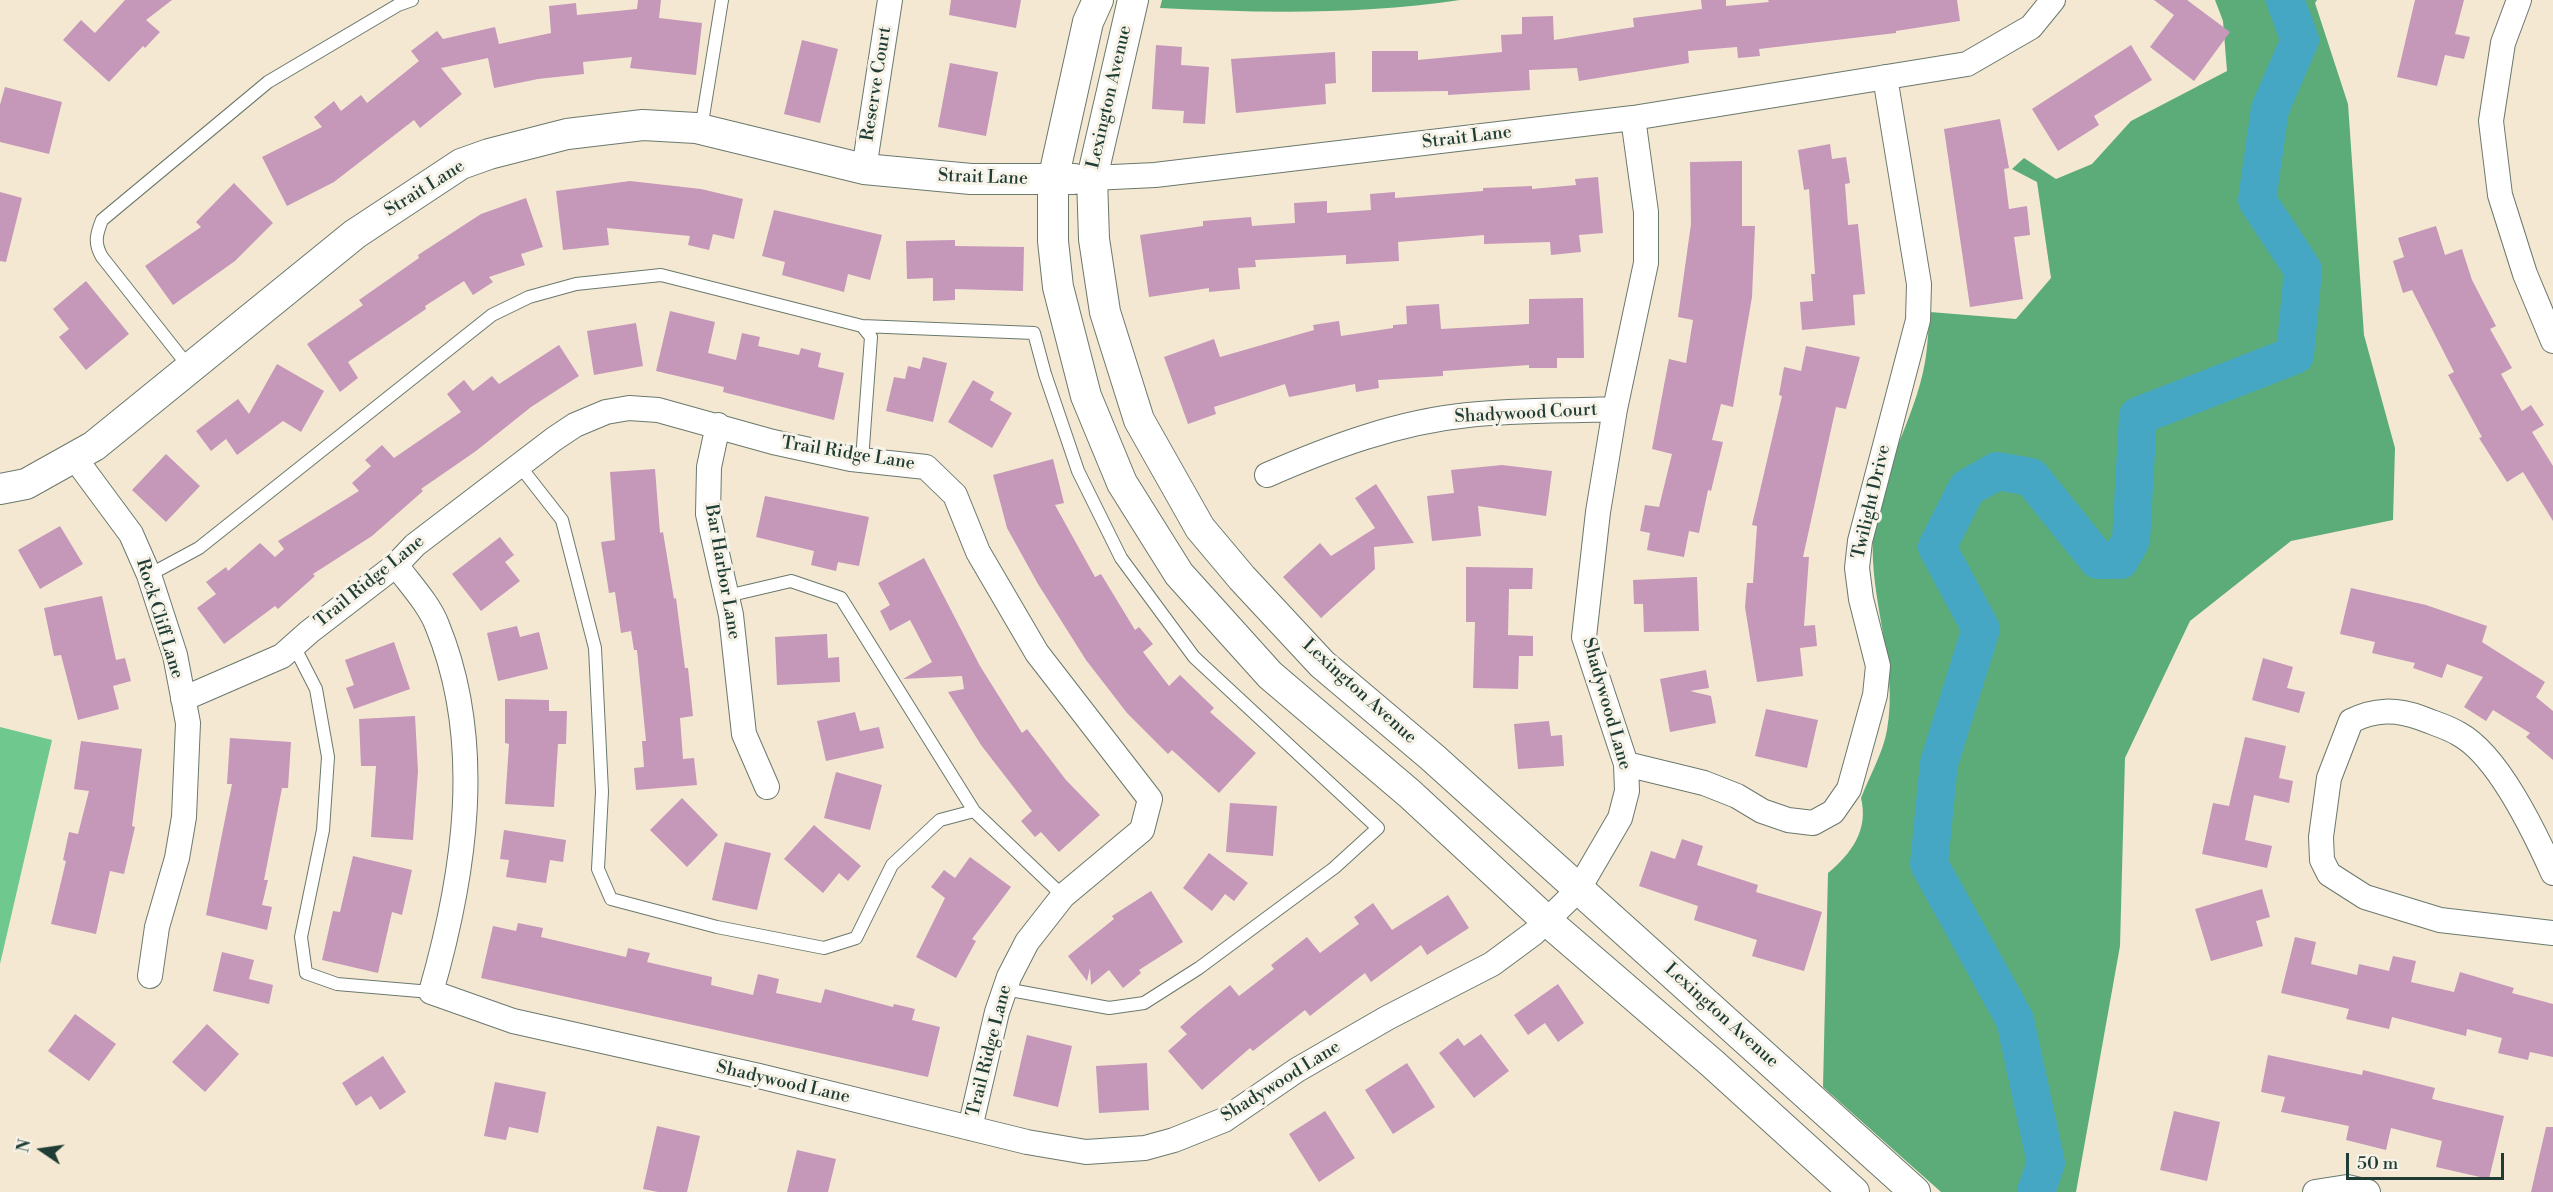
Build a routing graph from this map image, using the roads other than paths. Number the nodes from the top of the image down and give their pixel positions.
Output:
1 (412, 0) edge
2 (722, 0) edge
3 (890, 0) edge
4 (1098, 0) edge
5 (1132, 0) edge
6 (2053, 0) edge
7 (2519, 0) edge
8 (1885, 77) junction
9 (1633, 118) junction
10 (701, 129) junction
11 (864, 169) junction
12 (1092, 178) junction
13 (1053, 180) junction
14 (862, 326) junction
15 (2553, 341) edge
16 (189, 367) junction
17 (1615, 410) junction
18 (718, 425) junction
19 (74, 457) junction
20 (862, 460) junction
21 (519, 465) junction
22 (1267, 475) dead end
23 (0, 489) edge
24 (396, 565) junction
25 (149, 575) junction
26 (727, 596) junction
27 (294, 646) junction
28 (183, 699) junction
29 (1626, 765) junction
30 (767, 787) dead end
31 (974, 811) junction
32 (2553, 873) edge
33 (1578, 890) junction
34 (1063, 896) junction
35 (1547, 921) junction
36 (2553, 933) edge
37 (150, 976) dead end
38 (1005, 989) junction
39 (431, 992) junction
40 (970, 1128) junction
41 (1854, 1192) edge
42 (1915, 1192) edge
43 (2315, 1192) edge
44 (2368, 1192) edge

1 - 16 lane
2 - 10 lane
3 - 11 street, Reserve Court
4 - 13 street, Lexington Avenue
5 - 12 street, Lexington Avenue
6 - 8 street, Strait Lane
7 - 15 street
8 - 9 street, Strait Lane
8 - 29 street, Twilight Drive
9 - 12 street, Strait Lane
9 - 17 street, Shadywood Lane
10 - 11 street, Strait Lane
10 - 16 street, Strait Lane
11 - 13 street, Strait Lane
12 - 13 street, Strait Lane
12 - 33 street, Lexington Avenue
13 - 35 street, Lexington Avenue
14 - 20 lane
14 - 25 lane
14 - 38 lane
16 - 19 street, Strait Lane
17 - 22 street, Shadywood Court
17 - 29 street, Shadywood Lane
18 - 20 street, Trail Ridge Lane
18 - 21 street, Trail Ridge Lane
18 - 26 street, Bar Harbor Lane
19 - 23 street, Strait Lane
19 - 25 street, Rock Cliff Lane
20 - 34 street, Trail Ridge Lane
21 - 24 street, Trail Ridge Lane
21 - 31 lane
24 - 27 street, Trail Ridge Lane
24 - 39 street
25 - 28 street, Rock Cliff Lane
26 - 30 street, Bar Harbor Lane
26 - 31 lane
27 - 28 street, Trail Ridge Lane
27 - 39 lane
28 - 37 street, Rock Cliff Lane
29 - 33 street, Shadywood Lane
31 - 34 lane
32 - 36 street
33 - 35 street, Shadywood Lane
33 - 42 street, Lexington Avenue
34 - 38 street, Trail Ridge Lane
35 - 40 street, Shadywood Lane
35 - 41 street, Lexington Avenue
38 - 40 street, Trail Ridge Lane
39 - 40 street, Shadywood Lane
43 - 44 street

